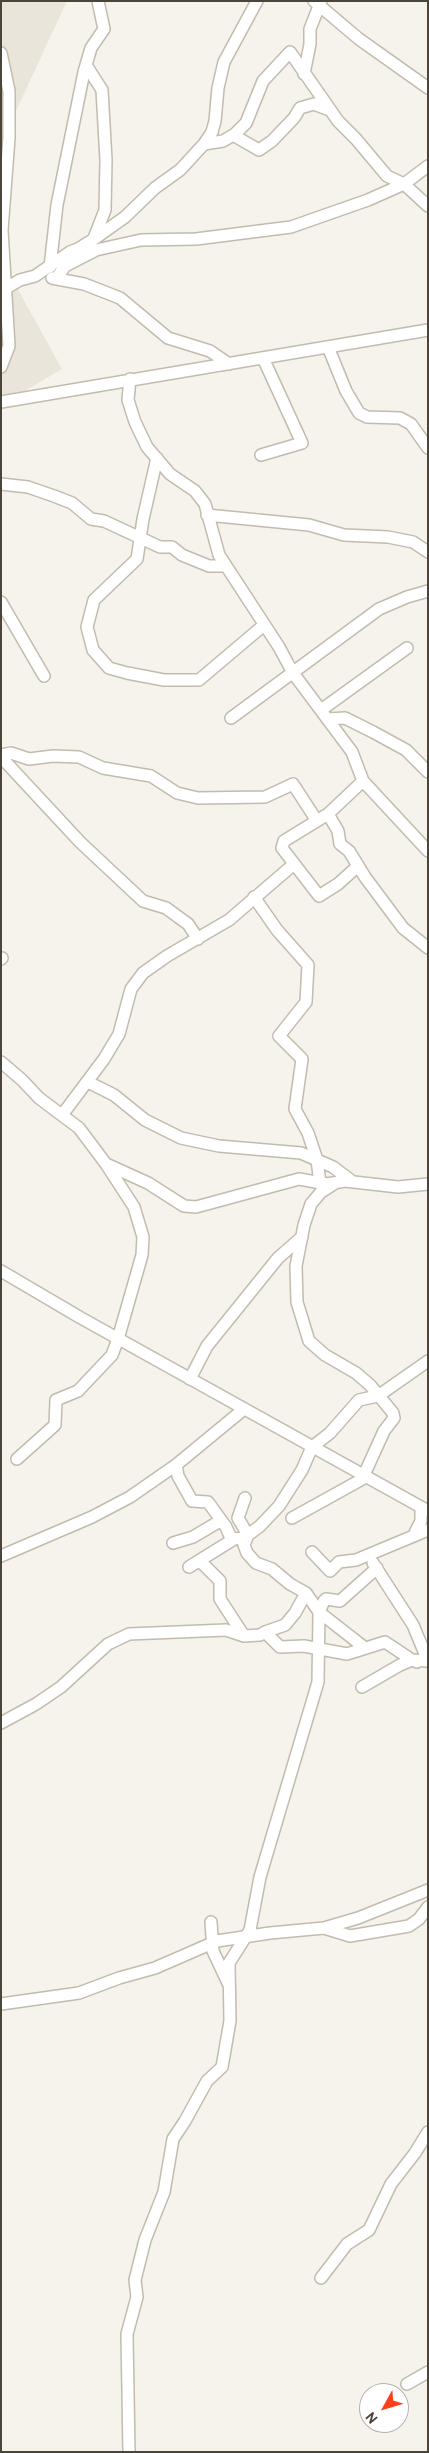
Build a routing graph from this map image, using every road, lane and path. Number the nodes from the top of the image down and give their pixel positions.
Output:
1 (98, 1) edge
2 (257, 1) edge
3 (318, 3) edge
4 (1, 53) edge
5 (86, 65) junction
6 (304, 74) junction
7 (428, 88) edge
8 (328, 109) junction
9 (233, 135) junction
10 (204, 144) junction
11 (428, 166) edge
12 (404, 184) junction
13 (428, 206) edge
14 (94, 240) junction
15 (50, 267) junction
16 (37, 275) junction
17 (56, 279) junction
18 (2, 289) edge
19 (428, 330) edge
20 (328, 347) junction
21 (263, 358) junction
22 (229, 364) junction
23 (1, 367) edge
24 (130, 378) junction
25 (1, 402) edge
26 (428, 448) edge
27 (261, 455) dead end
28 (157, 458) junction
29 (1, 484) edge
30 (207, 515) junction
31 (141, 539) junction
32 (426, 547) edge
33 (225, 566) junction
34 (428, 591) edge
35 (1, 602) edge
36 (264, 625) junction
37 (407, 648) dead end
38 (293, 673) junction
39 (44, 676) dead end
40 (324, 714) junction
41 (230, 718) dead end
42 (1, 756) edge
43 (428, 772) edge
44 (363, 780) junction
45 (328, 814) junction
46 (317, 821) junction
47 (428, 851) edge
48 (294, 864) junction
49 (358, 866) junction
50 (254, 897) junction
51 (198, 939) junction
52 (428, 948) edge
53 (1, 1062) edge
54 (88, 1082) junction
55 (62, 1115) junction
56 (317, 1160) junction
57 (106, 1164) junction
58 (353, 1182) junction
59 (320, 1183) junction
60 (336, 1183) junction
61 (428, 1184) edge
62 (302, 1237) junction
63 (4, 1276) edge
64 (118, 1339) junction
65 (428, 1361) edge
66 (190, 1379) junction
67 (380, 1395) junction
68 (244, 1409) junction
69 (312, 1447) junction
70 (17, 1459) dead end
71 (176, 1466) junction
72 (365, 1476) junction
73 (245, 1498) dead end
74 (424, 1509) edge
75 (292, 1518) dead end
76 (220, 1521) junction
77 (428, 1530) edge
78 (248, 1535) junction
79 (414, 1535) junction
80 (234, 1539) junction
81 (173, 1543) dead end
82 (312, 1552) dead end
83 (368, 1555) junction
84 (1, 1556) edge
85 (200, 1561) junction
86 (189, 1567) dead end
87 (377, 1568) junction
88 (306, 1593) junction
89 (319, 1612) junction
90 (265, 1632) junction
91 (244, 1636) junction
92 (317, 1648) junction
93 (365, 1648) junction
94 (412, 1660) junction
95 (428, 1661) edge
96 (428, 1667) edge
97 (362, 1687) dead end
98 (1, 1723) edge
99 (428, 1890) edge
100 (428, 1908) edge
101 (210, 1922) dead end
102 (324, 1928) junction
103 (246, 1936) junction
104 (212, 1943) junction
105 (228, 1984) junction
106 (1, 2004) edge
107 (428, 2132) edge
108 (320, 2278) dead end
109 (428, 2372) edge
110 (409, 2383) edge
111 (130, 2452) edge

1 - 5 street
2 - 10 street
3 - 6 street
3 - 7 street
4 - 18 street
5 - 14 street
5 - 15 street
6 - 8 street
6 - 9 street
8 - 9 street
8 - 12 street
9 - 10 street
10 - 14 street
11 - 12 street
12 - 13 street
12 - 17 street
14 - 15 street
15 - 16 street
16 - 17 street
16 - 18 street
17 - 22 street
18 - 23 street
19 - 20 street
20 - 21 street
20 - 26 street
21 - 22 street
21 - 27 street
22 - 24 street
24 - 25 street
24 - 28 street
28 - 30 street
28 - 31 street
29 - 31 street
30 - 32 street
30 - 33 street
31 - 33 street
31 - 36 street
33 - 36 street
34 - 38 street
35 - 39 street
36 - 38 street
37 - 40 street
38 - 40 street
38 - 41 street
40 - 43 street
40 - 44 street
42 - 46 street
42 - 51 street
44 - 45 street
44 - 47 street
45 - 46 street
45 - 49 street
46 - 48 street
48 - 49 street
48 - 50 street
49 - 52 street
50 - 51 street
50 - 56 street
51 - 54 street
53 - 55 street
54 - 55 street
54 - 56 street
55 - 57 street
56 - 58 street
56 - 59 street
57 - 59 street
57 - 64 street
58 - 60 street
58 - 61 street
59 - 60 street
60 - 62 street
62 - 66 street
62 - 67 street
63 - 64 street
64 - 66 street
64 - 70 street
65 - 67 street
66 - 68 street
67 - 69 street
67 - 72 street
68 - 69 street
68 - 71 street
69 - 72 street
69 - 78 street
71 - 76 street
71 - 84 street
72 - 74 street
72 - 75 street
73 - 78 street
74 - 79 street
76 - 80 street
76 - 81 street
77 - 79 street
78 - 80 street
78 - 88 street
79 - 83 street
80 - 85 street
82 - 83 street
83 - 87 street
85 - 86 street
85 - 91 street
87 - 89 street
87 - 95 street
88 - 89 street
88 - 90 street
89 - 92 street
89 - 93 street
90 - 91 street
90 - 92 street
91 - 98 street
92 - 93 street
92 - 103 street
93 - 94 street
94 - 95 street
94 - 96 street
94 - 97 street
99 - 102 street
100 - 102 street
101 - 104 street
102 - 103 street
103 - 104 street
103 - 105 street
104 - 105 street
104 - 106 street
105 - 111 street
107 - 108 street
109 - 110 street

